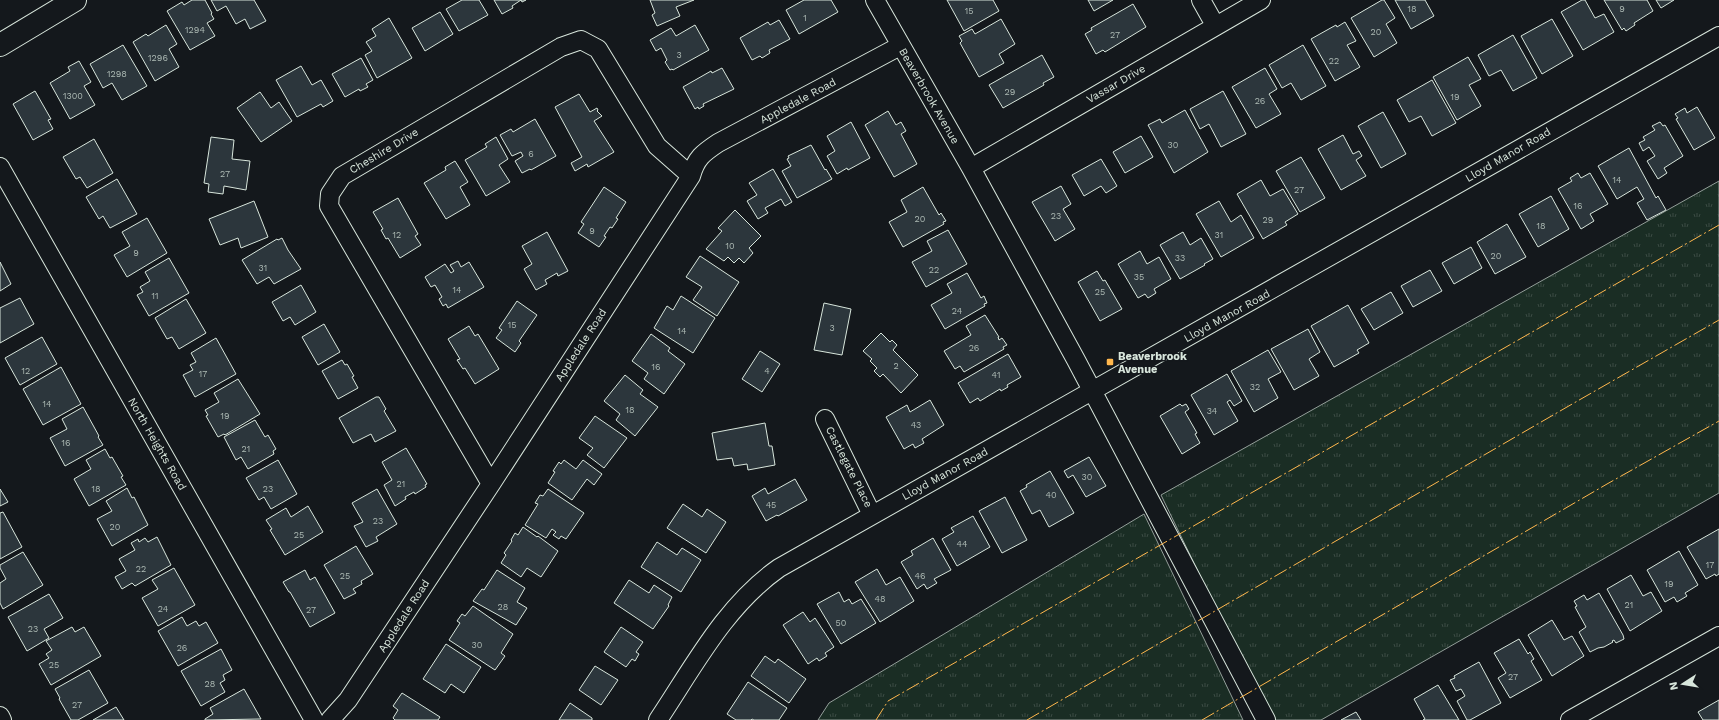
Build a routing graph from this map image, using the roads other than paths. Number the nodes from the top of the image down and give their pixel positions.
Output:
1 (75, 0) edge
2 (875, 0) edge
3 (1201, 0) edge
4 (1261, 0) edge
5 (1216, 25) junction
6 (1719, 36) edge
7 (0, 45) edge
8 (900, 46) junction
9 (0, 167) edge
10 (971, 168) junction
11 (691, 176) junction
12 (1092, 391) junction
13 (824, 419) dead end
14 (491, 484) junction
15 (872, 515) junction
16 (1719, 636) edge
17 (0, 716) edge
18 (2, 720) edge
19 (314, 720) edge
20 (330, 720) edge
21 (658, 720) edge
22 (1266, 720) edge
23 (1570, 720) edge

1 - 7 main road
2 - 8 street, Beaverbrook Avenue
3 - 5 street
4 - 5 street, Vassar Drive
5 - 10 street, Vassar Drive
6 - 12 street, Lloyd Manor Road
8 - 10 street, Beaverbrook Avenue
8 - 11 street, Appledale Road
9 - 19 street, North Heights Road
10 - 12 street, Beaverbrook Avenue
11 - 14 street, Appledale Road
11 - 14 street, Cheshire Drive
12 - 15 street, Lloyd Manor Road
12 - 22 street, Beaverbrook Avenue
13 - 15 street, Castlegate Place
14 - 20 street, Appledale Road
15 - 21 street, Lloyd Manor Road
16 - 23 street
17 - 18 street

